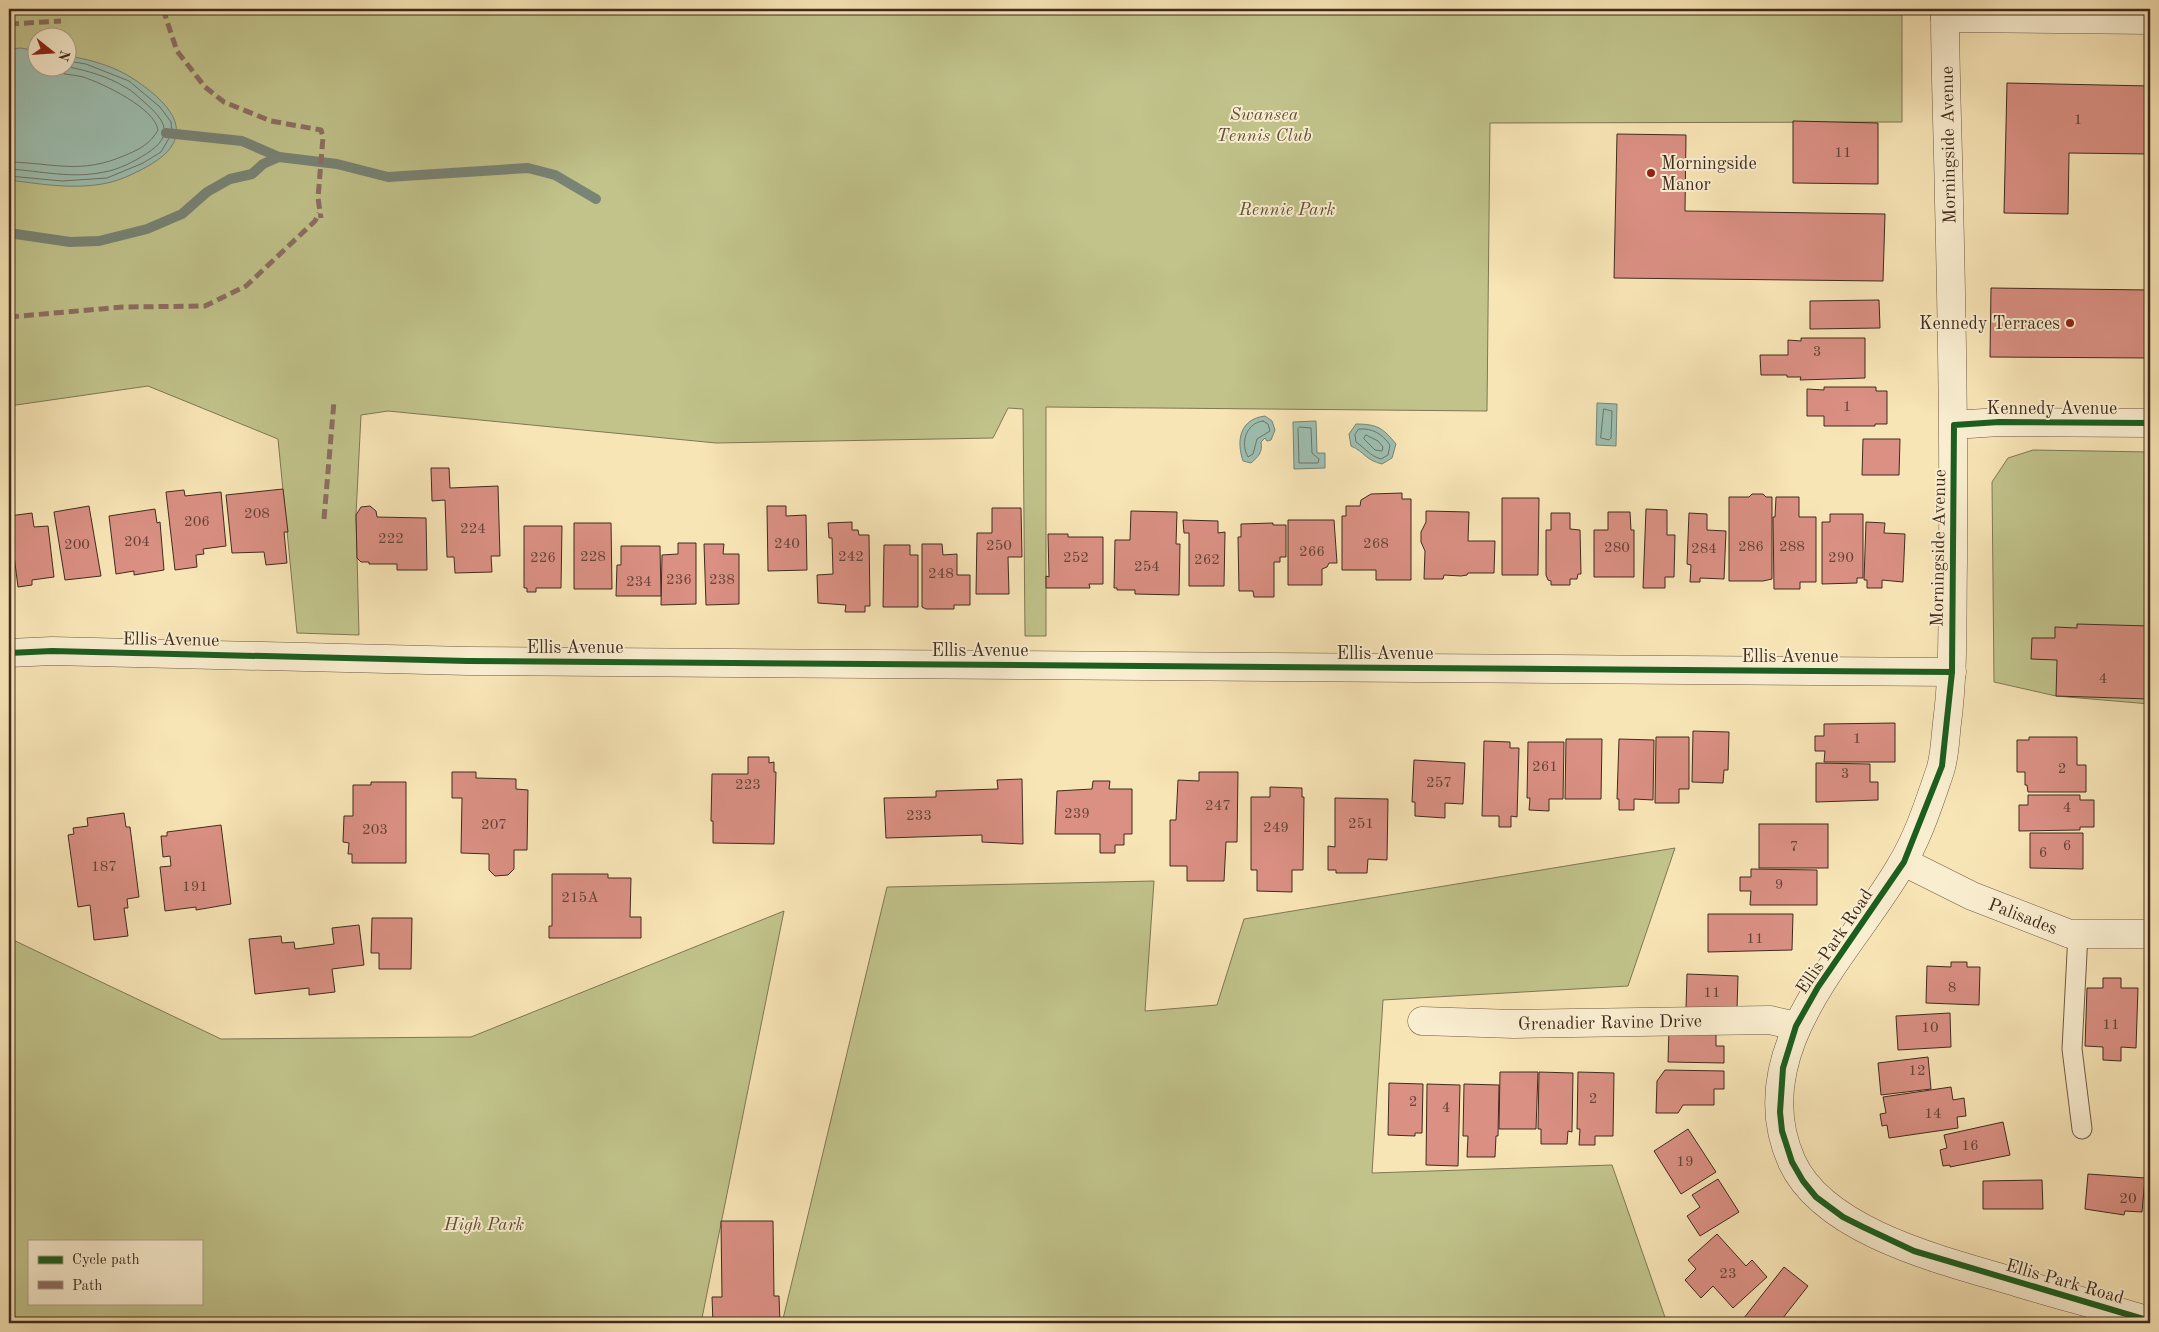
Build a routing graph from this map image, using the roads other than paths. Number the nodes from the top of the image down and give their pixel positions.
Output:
1 (1945, 13) edge
2 (2150, 20) edge
3 (2150, 424) edge
4 (1954, 425) junction
5 (9, 653) edge
6 (1952, 672) junction
7 (1904, 862) junction
8 (2078, 934) junction
9 (2150, 934) edge
10 (1422, 1021) dead end
11 (1796, 1026) junction
12 (2082, 1129) dead end
13 (2150, 1321) edge

1 - 2 street
1 - 4 street, Morningside Avenue
3 - 4 street, Kennedy Avenue
4 - 6 street, Morningside Avenue
5 - 6 street, Ellis Avenue
6 - 7 street, Ellis Park Road
7 - 8 street, Palisades
7 - 11 street, Ellis Park Road
8 - 9 street, Palisades
8 - 12 lane
10 - 11 street, Grenadier Ravine Drive
11 - 13 street, Ellis Park Road

